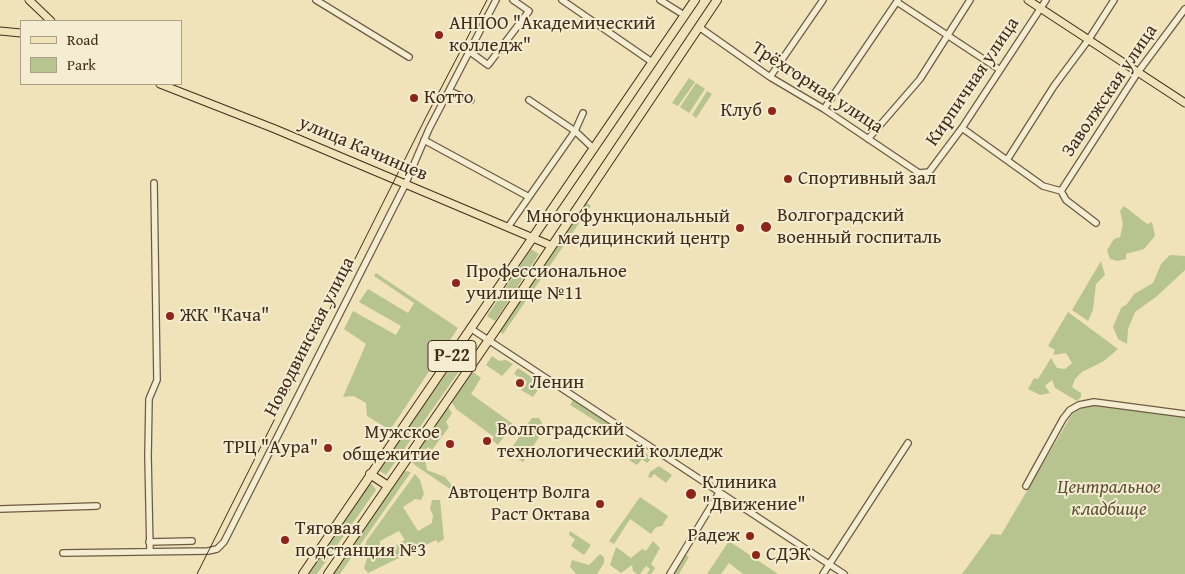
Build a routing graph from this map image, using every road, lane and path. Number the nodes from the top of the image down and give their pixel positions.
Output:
1 (30, 0) edge
2 (316, 0) edge
3 (496, 0) edge
4 (513, 0) edge
5 (562, 0) edge
6 (660, 0) edge
7 (695, 0) edge
8 (717, 0) edge
9 (823, 0) edge
10 (970, 0) edge
11 (1028, 0) edge
12 (1046, 0) edge
13 (1114, 0) edge
14 (898, 1) edge
15 (1040, 8) junction
16 (1185, 9) edge
17 (684, 15) junction
18 (50, 20) edge
19 (699, 27) junction
20 (0, 31) edge
21 (20, 33) edge
22 (946, 34) junction
23 (1089, 40) junction
24 (469, 51) junction
25 (409, 56) dead end
26 (652, 62) junction
27 (1000, 70) junction
28 (1138, 72) junction
29 (770, 77) junction
30 (163, 85) edge
31 (449, 91) junction
32 (471, 100) dead end
33 (529, 100) dead end
34 (1185, 103) edge
35 (824, 109) junction
36 (583, 114) dead end
37 (962, 128) junction
38 (575, 131) junction
39 (868, 139) junction
40 (424, 140) junction
41 (594, 149) junction
42 (1007, 160) junction
43 (919, 173) joint
44 (154, 182) dead end
45 (405, 185) junction
46 (1061, 191) junction
47 (529, 197) junction
48 (1096, 222) dead end
49 (508, 227) junction
50 (534, 238) junction
51 (552, 246) junction
52 (470, 328) junction
53 (488, 341) junction
54 (1185, 414) edge
55 (908, 443) dead end
56 (370, 474) junction
57 (388, 486) junction
58 (1026, 486) dead end
59 (719, 493) junction
60 (97, 506) dead end
61 (0, 509) edge
62 (192, 541) dead end
63 (149, 542) junction
64 (150, 552) junction
65 (64, 553) dead end
66 (829, 565) junction
67 (303, 574) edge
68 (328, 574) edge
69 (670, 574) edge
70 (823, 574) edge
71 (844, 574) edge

1 - 18 main road
2 - 25 street
3 - 24 street, Новодвинская улица
4 - 24 street
5 - 26 street
6 - 17 street
7 - 17 highway, Р-22
8 - 19 highway, Р-22
9 - 29 street
10 - 22 street
11 - 15 main road
12 - 15 street, Кирпичная улица
13 - 23 street
14 - 22 street
14 - 35 street
15 - 23 main road
15 - 27 street, Кирпичная улица
16 - 28 street, Заволжская улица
17 - 26 highway, Р-22
19 - 29 street, Трёхгорная улица
19 - 51 highway, Р-22
20 - 21 main road
22 - 27 street
22 - 39 street
23 - 28 main road
23 - 42 street
24 - 31 street, Новодвинская улица
26 - 41 highway, Р-22
27 - 37 street, Кирпичная улица
28 - 34 main road
28 - 46 street, Заволжская улица
29 - 35 street, Трёхгорная улица
30 - 45 main road, улица Качинцев
31 - 32 street
31 - 40 street, Новодвинская улица
33 - 38 street
35 - 39 street, Трёхгорная улица
36 - 38 street
37 - 42 street
37 - 43 street, Кирпичная улица
38 - 41 street
38 - 47 street
39 - 43 street, Трёхгорная улица
40 - 45 street, Новодвинская улица
40 - 47 street
41 - 50 highway, Р-22
42 - 46 street
44 - 63 street
45 - 49 main road, улица Качинцев
45 - 64 street, Новодвинская улица
46 - 48 street
47 - 49 street
49 - 50 main road, улица Качинцев
50 - 51 main road, улица Качинцев
50 - 52 highway, Р-22
51 - 53 highway, Р-22
52 - 53 street
52 - 56 highway, Р-22
53 - 57 highway, Р-22
53 - 59 street
54 - 58 street
55 - 66 street
56 - 57 highway
56 - 67 highway, Р-22
57 - 68 highway, Р-22
59 - 66 street
59 - 69 street
60 - 61 street
62 - 63 street
63 - 64 street
64 - 65 street, Новодвинская улица
66 - 70 street
66 - 71 street

